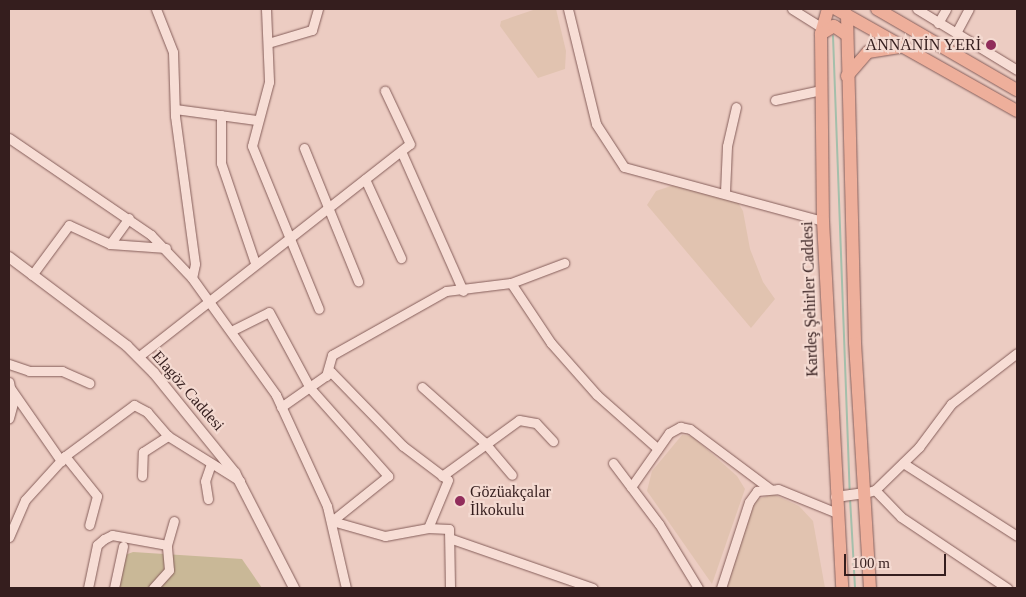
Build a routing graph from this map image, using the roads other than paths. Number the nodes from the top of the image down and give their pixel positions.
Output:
1 (156, 9) edge
2 (266, 9) edge
3 (318, 9) edge
4 (568, 9) edge
5 (792, 9) edge
6 (828, 9) edge
7 (877, 9) edge
8 (917, 9) edge
9 (946, 9) edge
10 (969, 9) edge
11 (847, 12) edge
12 (938, 23) junction
13 (821, 31) junction
14 (956, 33) junction
15 (847, 35) junction
16 (268, 43) junction
17 (902, 47) junction
18 (1017, 70) edge
19 (847, 76) junction
20 (821, 90) junction
21 (1017, 90) edge
22 (385, 91) dead end
23 (775, 100) dead end
24 (736, 107) dead end
25 (175, 109) junction
26 (1017, 111) edge
27 (221, 115) junction
28 (256, 120) junction
29 (9, 138) edge
30 (304, 148) dead end
31 (401, 151) junction
32 (365, 179) junction
33 (725, 192) junction
34 (327, 208) junction
35 (129, 218) junction
36 (823, 221) junction
37 (288, 238) junction
38 (110, 244) junction
39 (166, 248) junction
40 (9, 257) edge
41 (401, 258) dead end
42 (255, 263) junction
43 (564, 263) dead end
44 (32, 275) junction
45 (192, 278) junction
46 (358, 281) dead end
47 (511, 283) junction
48 (463, 291) junction
49 (208, 300) junction
50 (319, 309) dead end
51 (231, 331) junction
52 (1017, 352) edge
53 (138, 357) junction
54 (9, 364) edge
55 (326, 376) junction
56 (89, 383) dead end
57 (10, 386) edge
58 (422, 387) dead end
59 (310, 388) junction
60 (281, 407) junction
61 (9, 418) edge
62 (168, 436) junction
63 (553, 441) dead end
64 (484, 442) junction
65 (658, 449) junction
66 (63, 459) junction
67 (613, 463) dead end
68 (211, 464) junction
69 (902, 464) junction
70 (512, 475) dead end
71 (142, 476) dead end
72 (442, 476) junction
73 (240, 481) junction
74 (631, 488) junction
75 (768, 488) junction
76 (870, 492) junction
77 (836, 497) junction
78 (208, 500) dead end
79 (837, 513) junction
80 (174, 521) dead end
81 (332, 521) junction
82 (88, 525) dead end
83 (428, 528) junction
84 (1017, 536) edge
85 (9, 537) edge
86 (452, 539) junction
87 (167, 545) junction
88 (122, 546) dead end
89 (88, 588) edge
90 (114, 588) edge
91 (153, 588) edge
92 (294, 588) edge
93 (346, 588) edge
94 (450, 588) edge
95 (593, 588) edge
96 (698, 588) edge
97 (721, 588) edge
98 (842, 588) edge
99 (870, 588) edge
100 (1007, 588) edge

1 - 25 street
2 - 16 street
3 - 16 street
4 - 33 street
5 - 13 street
6 - 13 main road, Kardeş Şehirler Caddesi
7 - 21 main road
8 - 12 street
9 - 12 street
10 - 14 street
11 - 15 main road
11 - 17 main road
12 - 14 street
13 - 15 main road
13 - 20 main road, Kardeş Şehirler Caddesi
14 - 18 street
15 - 19 main road
16 - 28 street
17 - 19 main road
17 - 26 main road
19 - 76 main road
20 - 23 street
20 - 36 main road, Kardeş Şehirler Caddesi
22 - 31 street
24 - 33 street
25 - 27 street
25 - 45 street
27 - 28 street
27 - 42 street
28 - 37 street
29 - 35 street
30 - 34 street
31 - 32 street
31 - 48 street
32 - 34 street
32 - 41 street
33 - 36 street
34 - 37 street
34 - 46 street
35 - 38 street
35 - 39 street
36 - 77 main road, Kardeş Şehirler Caddesi
37 - 42 street
37 - 50 street
38 - 39 street
38 - 44 street
39 - 45 street
40 - 44 street, Elagöz Caddesi
42 - 49 street
43 - 47 street
44 - 53 street, Elagöz Caddesi
45 - 49 street
47 - 48 street
47 - 65 street
48 - 55 street
49 - 51 street
49 - 53 street
51 - 59 street
51 - 60 street
52 - 69 street
53 - 73 street, Elagöz Caddesi
54 - 56 street
55 - 59 street
55 - 72 street
57 - 61 street
57 - 66 street
58 - 64 street
59 - 60 street
59 - 81 street
60 - 81 street
62 - 66 street
62 - 68 street
62 - 71 street
63 - 64 street
64 - 70 street
64 - 72 street
65 - 74 street
65 - 75 street
66 - 82 street
66 - 85 street
67 - 74 street
68 - 73 street
68 - 78 street
69 - 76 street
69 - 84 street
72 - 83 street
73 - 92 street, Elagöz Caddesi
74 - 96 street
75 - 79 street
75 - 97 street
76 - 77 street
76 - 99 main road
76 - 100 street
77 - 79 main road, Kardeş Şehirler Caddesi
79 - 98 main road, Kardeş Şehirler Caddesi
80 - 87 street
81 - 83 street
81 - 93 street
83 - 86 street
86 - 94 street
86 - 95 street
87 - 89 street
87 - 91 street
88 - 90 street

